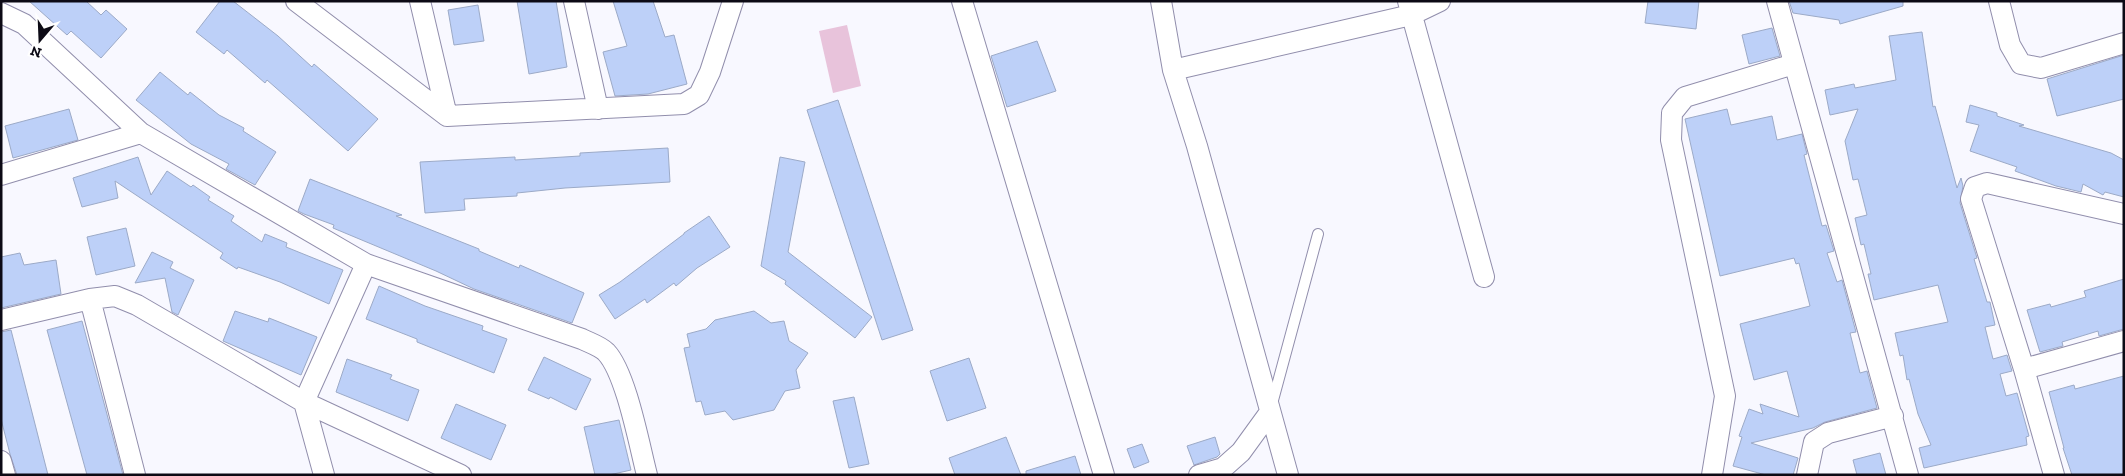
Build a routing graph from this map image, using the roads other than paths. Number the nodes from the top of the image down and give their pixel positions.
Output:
1 (296, 1) edge
2 (420, 1) edge
3 (574, 1) edge
4 (733, 1) edge
5 (962, 1) edge
6 (1160, 1) edge
7 (1440, 1) edge
8 (1777, 1) edge
9 (1999, 1) edge
10 (1410, 8) edge
11 (1, 13) edge
12 (24, 24) junction
13 (1, 29) edge
14 (2124, 43) edge
15 (1794, 64) junction
16 (1173, 70) junction
17 (598, 109) junction
18 (447, 116) junction
19 (141, 133) junction
20 (1, 175) edge
21 (2124, 214) edge
22 (1318, 234) dead end
23 (366, 264) junction
24 (1484, 277) dead end
25 (90, 299) junction
26 (1, 320) edge
27 (2124, 341) edge
28 (2024, 368) junction
29 (304, 402) junction
30 (1270, 412) junction
31 (1893, 416) junction
32 (1, 461) edge
33 (642, 474) edge
34 (5, 475) edge
35 (135, 475) edge
36 (324, 475) edge
37 (461, 475) edge
38 (1104, 475) edge
39 (1199, 475) edge
40 (1288, 475) edge
41 (1712, 475) edge
42 (1807, 475) edge
43 (1908, 475) edge
44 (2054, 475) edge

1 - 18 street
2 - 18 street
3 - 17 street
4 - 17 street
5 - 38 street
6 - 16 street
7 - 10 street
8 - 15 street
9 - 14 street
10 - 16 street
10 - 24 street
11 - 12 street
12 - 13 street
12 - 19 street
15 - 31 street
15 - 41 street
16 - 30 street
17 - 18 street
19 - 20 street
19 - 23 street
21 - 28 street
22 - 30 lane
23 - 29 street
23 - 33 street
25 - 26 street
25 - 29 street
25 - 35 street
27 - 28 street
28 - 44 street
29 - 36 street
29 - 37 street
30 - 39 street
30 - 40 street
31 - 42 street
31 - 43 street
32 - 34 street

